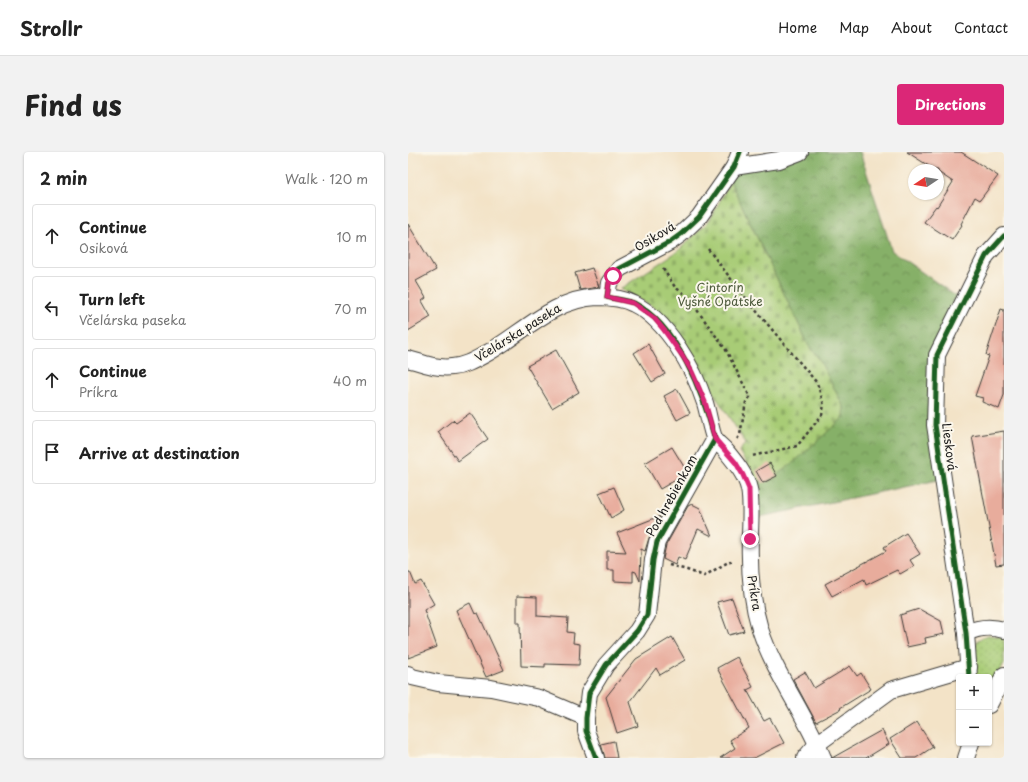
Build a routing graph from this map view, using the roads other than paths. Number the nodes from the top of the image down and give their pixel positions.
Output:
1 (740, 152) edge
2 (800, 152) edge
3 (734, 167) junction
4 (1004, 236) edge
5 (607, 297) junction
6 (408, 359) edge
7 (715, 439) junction
8 (1004, 630) edge
9 (966, 633) junction
10 (969, 672) edge
11 (408, 674) edge
12 (1004, 675) edge
13 (992, 699) edge
14 (586, 718) junction
15 (970, 746) edge
16 (820, 751) edge
17 (596, 758) edge
18 (805, 758) edge
19 (966, 758) edge

1 - 3 street, Osiková
2 - 3 street
3 - 5 street, Osiková
4 - 9 street, Liesková
5 - 6 street, Včelárska paseka
5 - 7 street, Včelárska paseka
7 - 14 street, Pod hrebienkom
7 - 16 street, Príkra
8 - 9 street
9 - 10 street, Liesková
10 - 16 street
11 - 14 street
12 - 13 street
14 - 17 street, Pod hrebienkom
15 - 19 street
16 - 18 street

